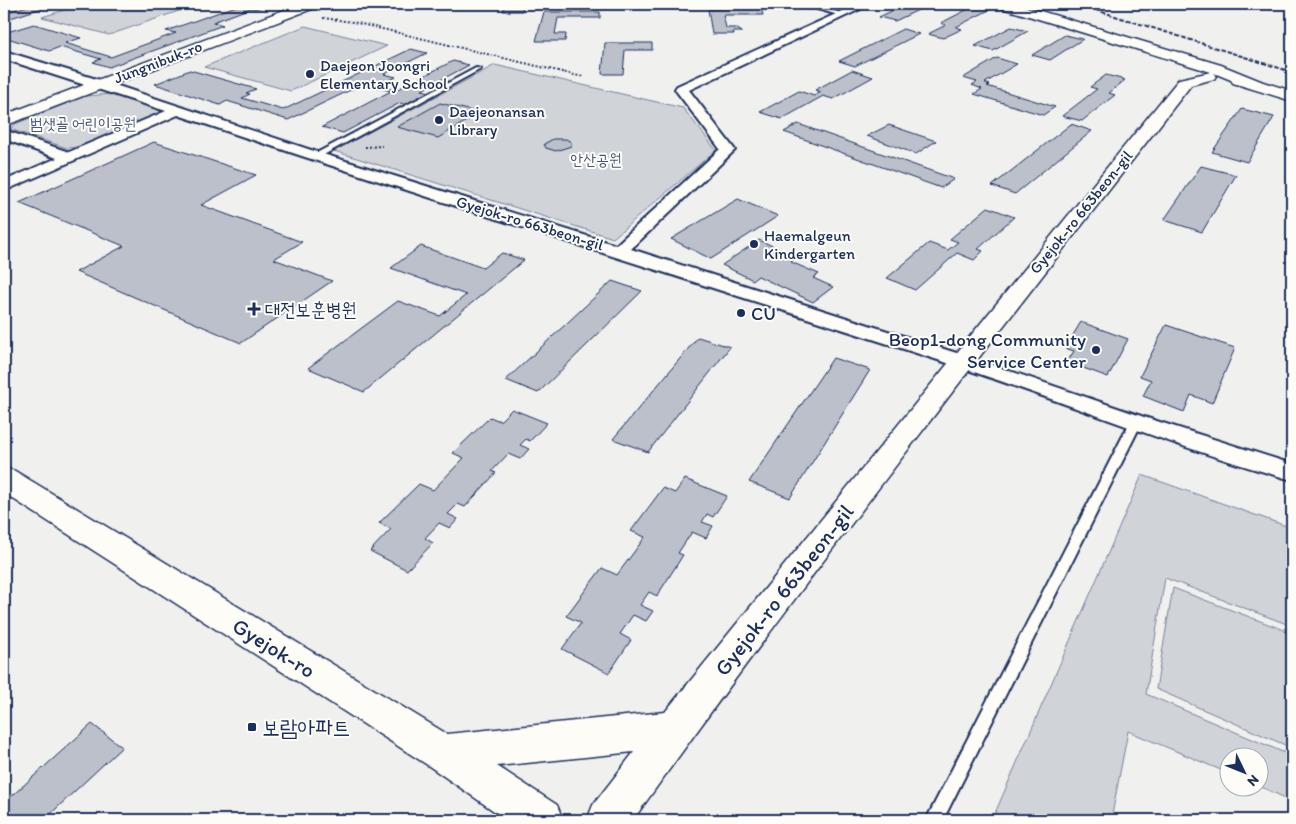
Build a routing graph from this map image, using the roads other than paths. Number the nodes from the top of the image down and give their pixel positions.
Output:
1 (312, 4) edge
2 (803, 4) edge
3 (866, 4) edge
4 (1004, 4) edge
5 (842, 14) junction
6 (4, 55) edge
7 (1165, 56) junction
8 (478, 69) dead end
9 (1199, 75) junction
10 (1251, 83) junction
11 (99, 84) junction
12 (1292, 96) edge
13 (178, 110) junction
14 (4, 121) edge
15 (4, 134) edge
16 (315, 156) junction
17 (69, 157) junction
18 (4, 186) edge
19 (619, 251) junction
20 (962, 361) junction
21 (1136, 422) junction
22 (1292, 472) edge
23 (4, 478) edge
24 (675, 730) junction
25 (443, 753) junction
26 (542, 820) edge
27 (608, 820) edge
28 (934, 820) edge

1 - 11 main road, Jungnibuk-ro
2 - 5 lane
3 - 5 street
4 - 7 main road
5 - 19 street
6 - 11 street, Gyejok-ro 663beon-gil
7 - 9 main road
7 - 9 main road
8 - 16 lane
9 - 10 main road
9 - 10 main road
9 - 20 main road, Gyejok-ro 663beon-gil
10 - 12 main road
11 - 13 street, Gyejok-ro 663beon-gil
11 - 14 main road, Jungnibuk-ro
13 - 16 street, Gyejok-ro 663beon-gil
13 - 17 street
15 - 17 street
16 - 19 street, Gyejok-ro 663beon-gil
17 - 18 street
19 - 20 street, Gyejok-ro 663beon-gil
20 - 21 street, Gyejok-ro 663beon-gil
20 - 24 main road, Gyejok-ro 663beon-gil
21 - 22 street, Gyejok-ro 663beon-gil
21 - 28 lane
23 - 25 main road, Gyejok-ro
24 - 25 main road
24 - 27 main road, Gyejok-ro 663beon-gil
25 - 26 main road, Gyejok-ro

